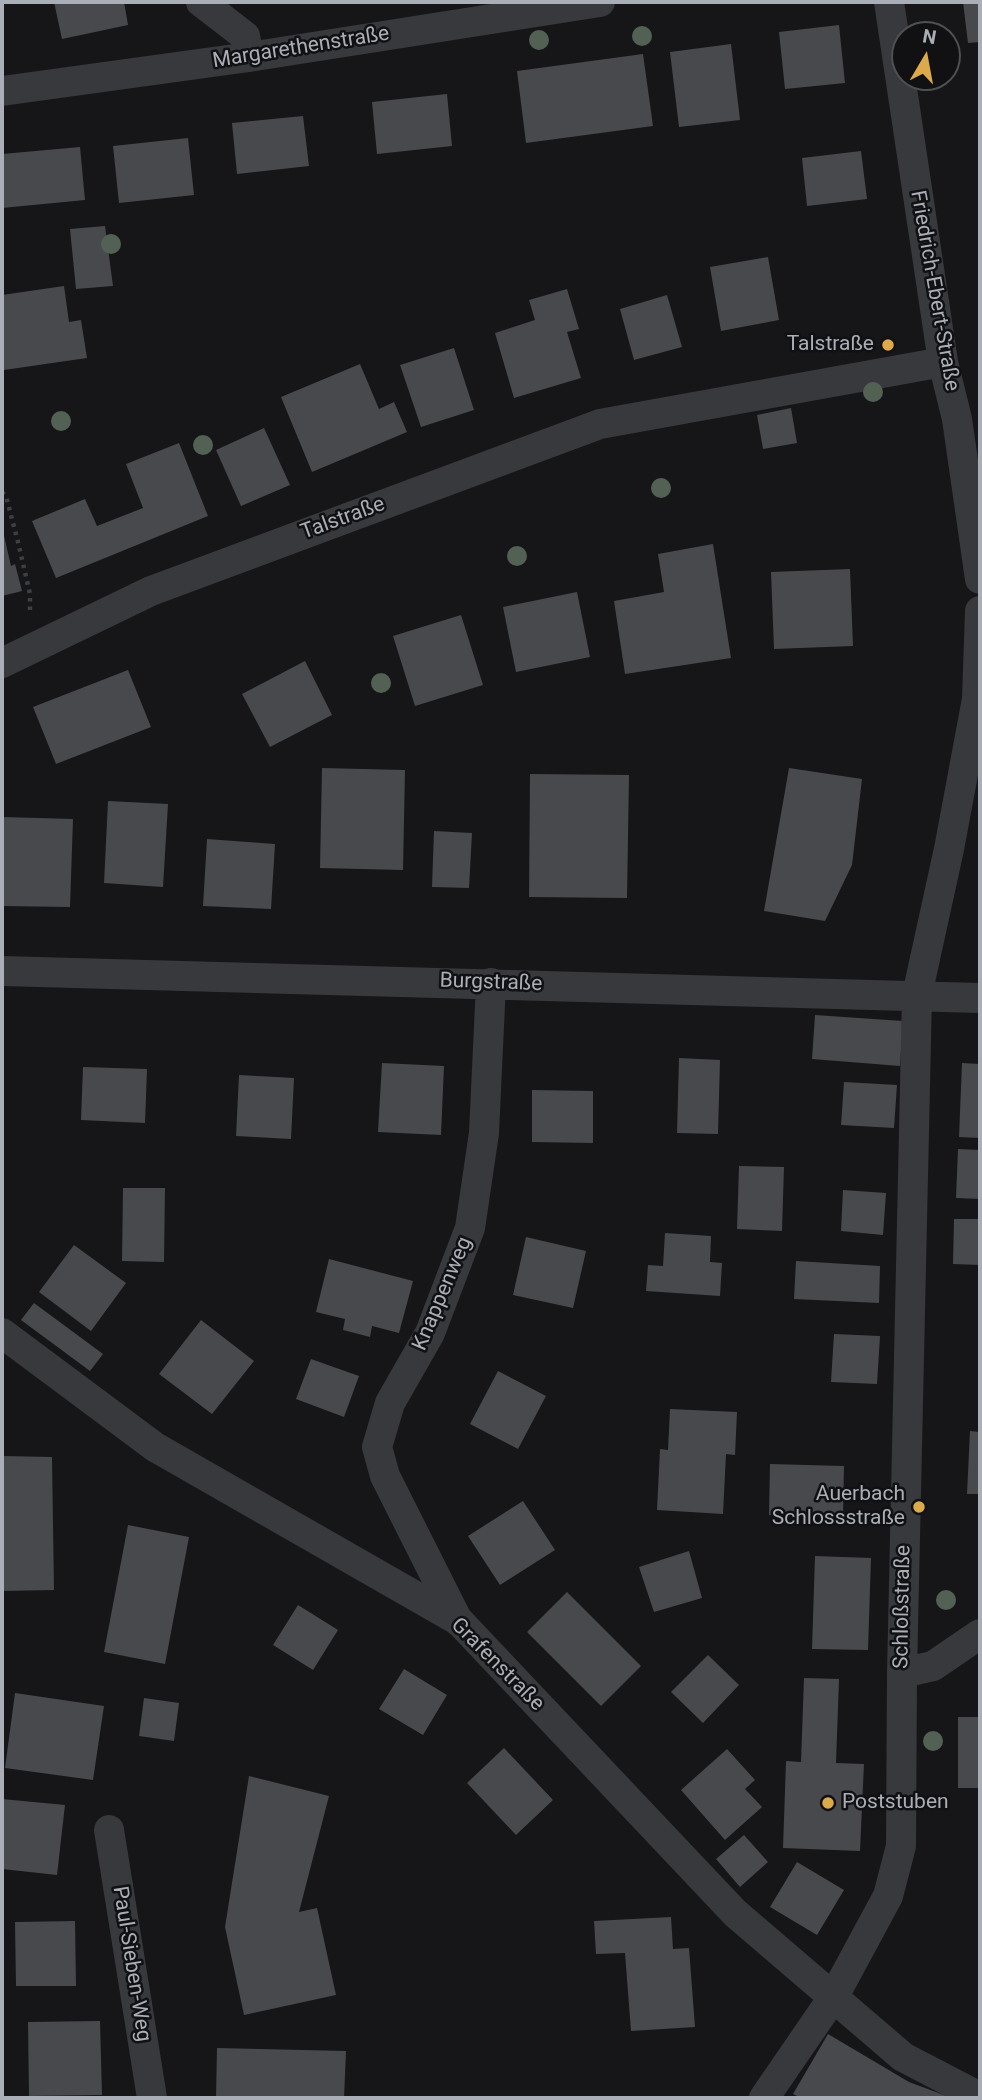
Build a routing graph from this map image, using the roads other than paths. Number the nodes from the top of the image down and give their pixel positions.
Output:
1 (201, 2) edge
2 (600, 2) edge
3 (889, 2) edge
4 (249, 57) junction
5 (2, 91) edge
6 (943, 362) junction
7 (969, 418) edge
8 (980, 579) edge
9 (980, 611) edge
10 (2, 663) edge
11 (2, 971) edge
12 (491, 983) junction
13 (917, 995) junction
14 (980, 998) edge
15 (2, 1333) edge
16 (459, 1621) junction
17 (980, 1634) edge
18 (902, 1673) junction
19 (109, 1830) dead end
20 (834, 1996) junction
21 (980, 2097) edge
22 (152, 2098) edge
23 (764, 2098) edge

1 - 4 street
2 - 4 street, Margarethenstraße
3 - 6 street, Friedrich-Ebert-Straße
4 - 5 street, Margarethenstraße
6 - 7 street, Friedrich-Ebert-Straße
6 - 10 street, Talstraße
7 - 8 street, Friedrich-Ebert-Straße
9 - 13 street
11 - 12 street, Burgstraße
12 - 13 street, Burgstraße
12 - 16 street, Knappenweg
13 - 14 street, Burgstraße
13 - 18 street, Schloßstraße
15 - 16 street, Grafenstraße
16 - 20 street, Grafenstraße
17 - 18 street
18 - 20 street, Schloßstraße
19 - 22 street, Paul-Sieben-Weg
20 - 21 street, Grafenstraße
20 - 23 street, Schloßstraße

